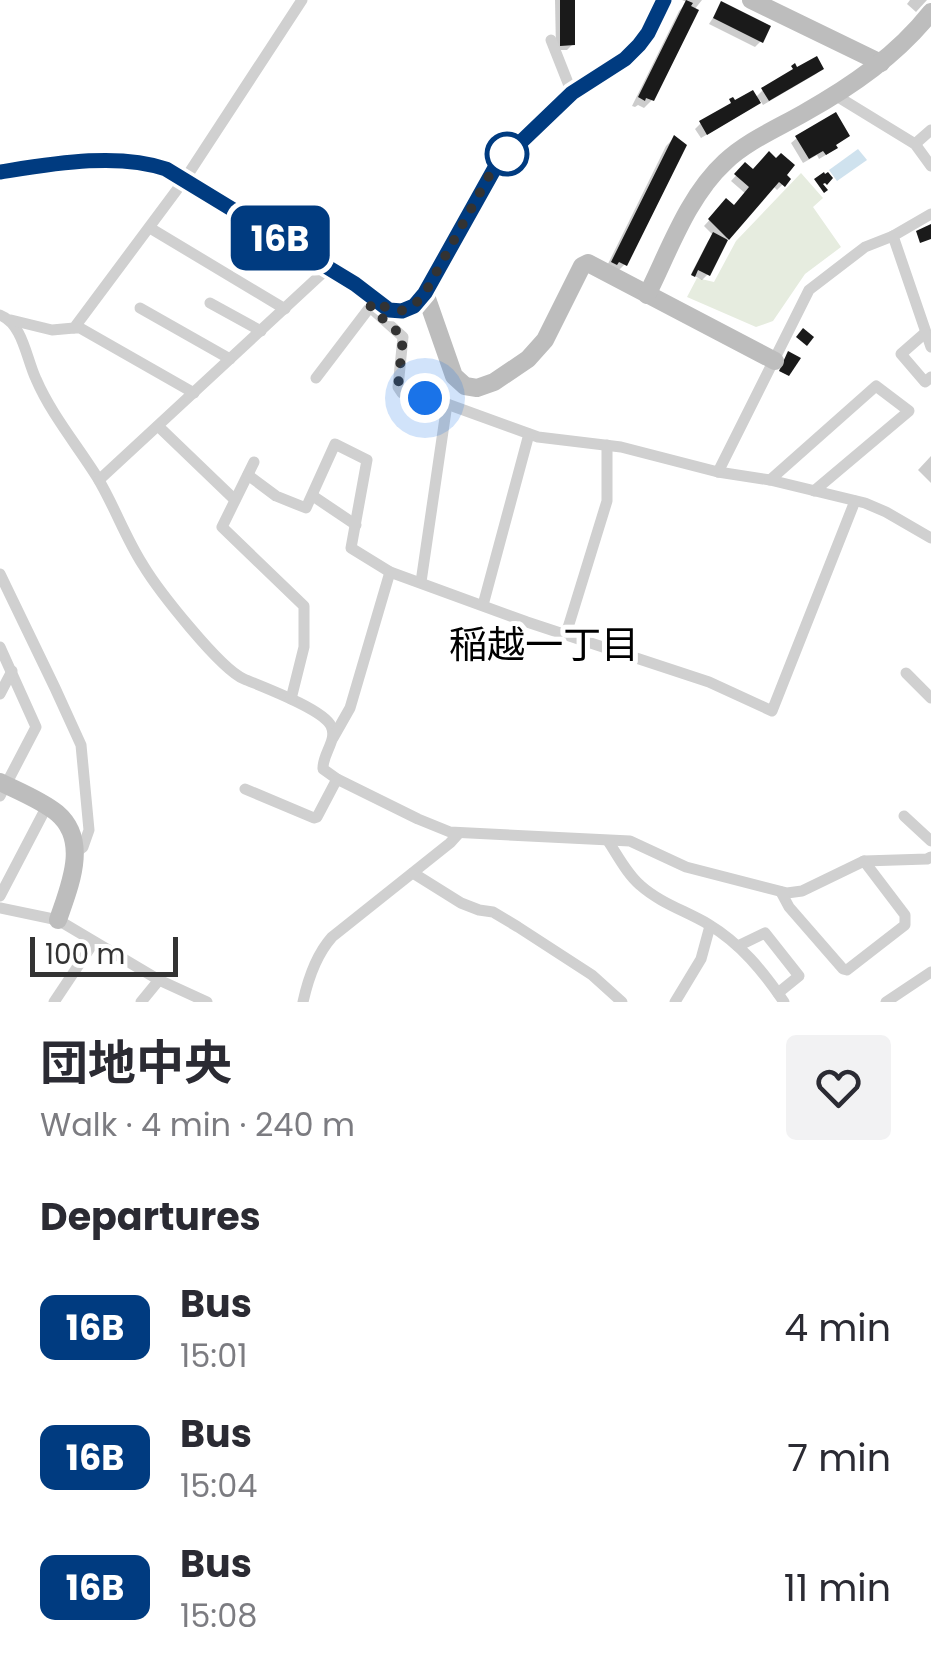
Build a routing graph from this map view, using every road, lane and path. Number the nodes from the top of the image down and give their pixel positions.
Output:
1 (302, 0) edge
2 (664, 0) edge
3 (750, 0) edge
4 (931, 12) edge
5 (550, 40) dead end
6 (881, 63) junction
7 (572, 93) junction
8 (836, 95) junction
9 (931, 130) edge
10 (915, 144) junction
11 (931, 166) edge
12 (0, 172) edge
13 (185, 179) junction
14 (931, 214) edge
15 (150, 228) junction
16 (893, 236) junction
17 (328, 268) junction
18 (425, 293) junction
19 (647, 296) junction
20 (210, 302) dead end
21 (372, 304) junction
22 (140, 308) dead end
23 (285, 309) junction
24 (6, 317) edge
25 (926, 324) edge
26 (74, 328) junction
27 (261, 331) junction
28 (931, 347) edge
29 (230, 359) junction
30 (775, 361) junction
31 (931, 377) edge
32 (316, 378) dead end
33 (194, 392) junction
34 (447, 404) junction
35 (158, 426) junction
36 (529, 434) junction
37 (607, 445) junction
38 (254, 462) dead end
39 (718, 472) junction
40 (248, 475) junction
41 (99, 480) junction
42 (770, 480) junction
43 (814, 492) junction
44 (313, 496) junction
45 (235, 500) junction
46 (855, 501) junction
47 (356, 525) junction
48 (931, 538) edge
49 (390, 572) junction
50 (0, 574) edge
51 (421, 582) junction
52 (484, 605) junction
53 (566, 634) junction
54 (0, 647) edge
55 (12, 671) junction
56 (906, 673) dead end
57 (0, 694) edge
58 (931, 698) edge
59 (291, 700) junction
60 (333, 738) junction
61 (337, 779) junction
62 (2, 787) edge
63 (245, 789) dead end
64 (47, 806) junction
65 (904, 816) dead end
66 (459, 833) junction
67 (608, 841) junction
68 (931, 842) edge
69 (76, 854) junction
70 (931, 857) edge
71 (864, 861) junction
72 (413, 873) junction
73 (780, 892) junction
74 (0, 896) edge
75 (0, 908) edge
76 (58, 920) junction
77 (710, 926) junction
78 (94, 942) junction
79 (738, 946) junction
80 (931, 972) edge
81 (158, 980) junction
82 (781, 998) edge
83 (894, 1000) edge
84 (54, 1002) edge
85 (141, 1002) edge
86 (206, 1002) edge
87 (302, 1002) edge
88 (622, 1002) edge
89 (676, 1002) edge

1 - 13 street
2 - 7 street
3 - 6 street
4 - 6 street
5 - 7 street
6 - 8 street
7 - 18 street
8 - 10 street
8 - 19 street
9 - 10 street
10 - 11 street
12 - 13 street
13 - 15 street
13 - 17 street
14 - 16 street
15 - 23 street
15 - 26 street
16 - 25 street
16 - 30 street
17 - 21 street
17 - 23 street
18 - 19 street
18 - 21 street
19 - 30 street
20 - 27 street
21 - 32 street
21 - 34 street
22 - 29 street
23 - 27 street
24 - 26 street
24 - 41 street
25 - 28 street
25 - 31 street
26 - 33 street
27 - 29 street
29 - 33 street
30 - 39 street
33 - 35 street
34 - 36 street
34 - 51 street
35 - 41 street
35 - 45 street
36 - 37 street
36 - 52 street
37 - 39 street
37 - 53 street
38 - 40 street
39 - 42 street
40 - 44 street
40 - 45 street
41 - 59 street
42 - 43 street
42 - 43 street
43 - 46 street
44 - 47 street
44 - 47 street
45 - 59 street
46 - 48 street
46 - 53 street
47 - 49 street
49 - 51 street
49 - 60 street
50 - 69 street
51 - 52 street
52 - 53 street
54 - 55 street
55 - 57 street
55 - 62 street
56 - 58 street
59 - 60 street
60 - 61 street
61 - 63 street
61 - 66 street
62 - 64 street
64 - 69 street
64 - 74 street
65 - 68 street
66 - 67 street
66 - 72 street
67 - 73 street
67 - 77 street
69 - 76 street
70 - 71 street
71 - 73 street
71 - 73 street
72 - 87 street
72 - 88 street
75 - 76 street
76 - 78 street
77 - 79 street
77 - 89 street
78 - 81 street
78 - 84 street
79 - 82 street
79 - 82 street
80 - 83 street
81 - 85 street
81 - 86 street

